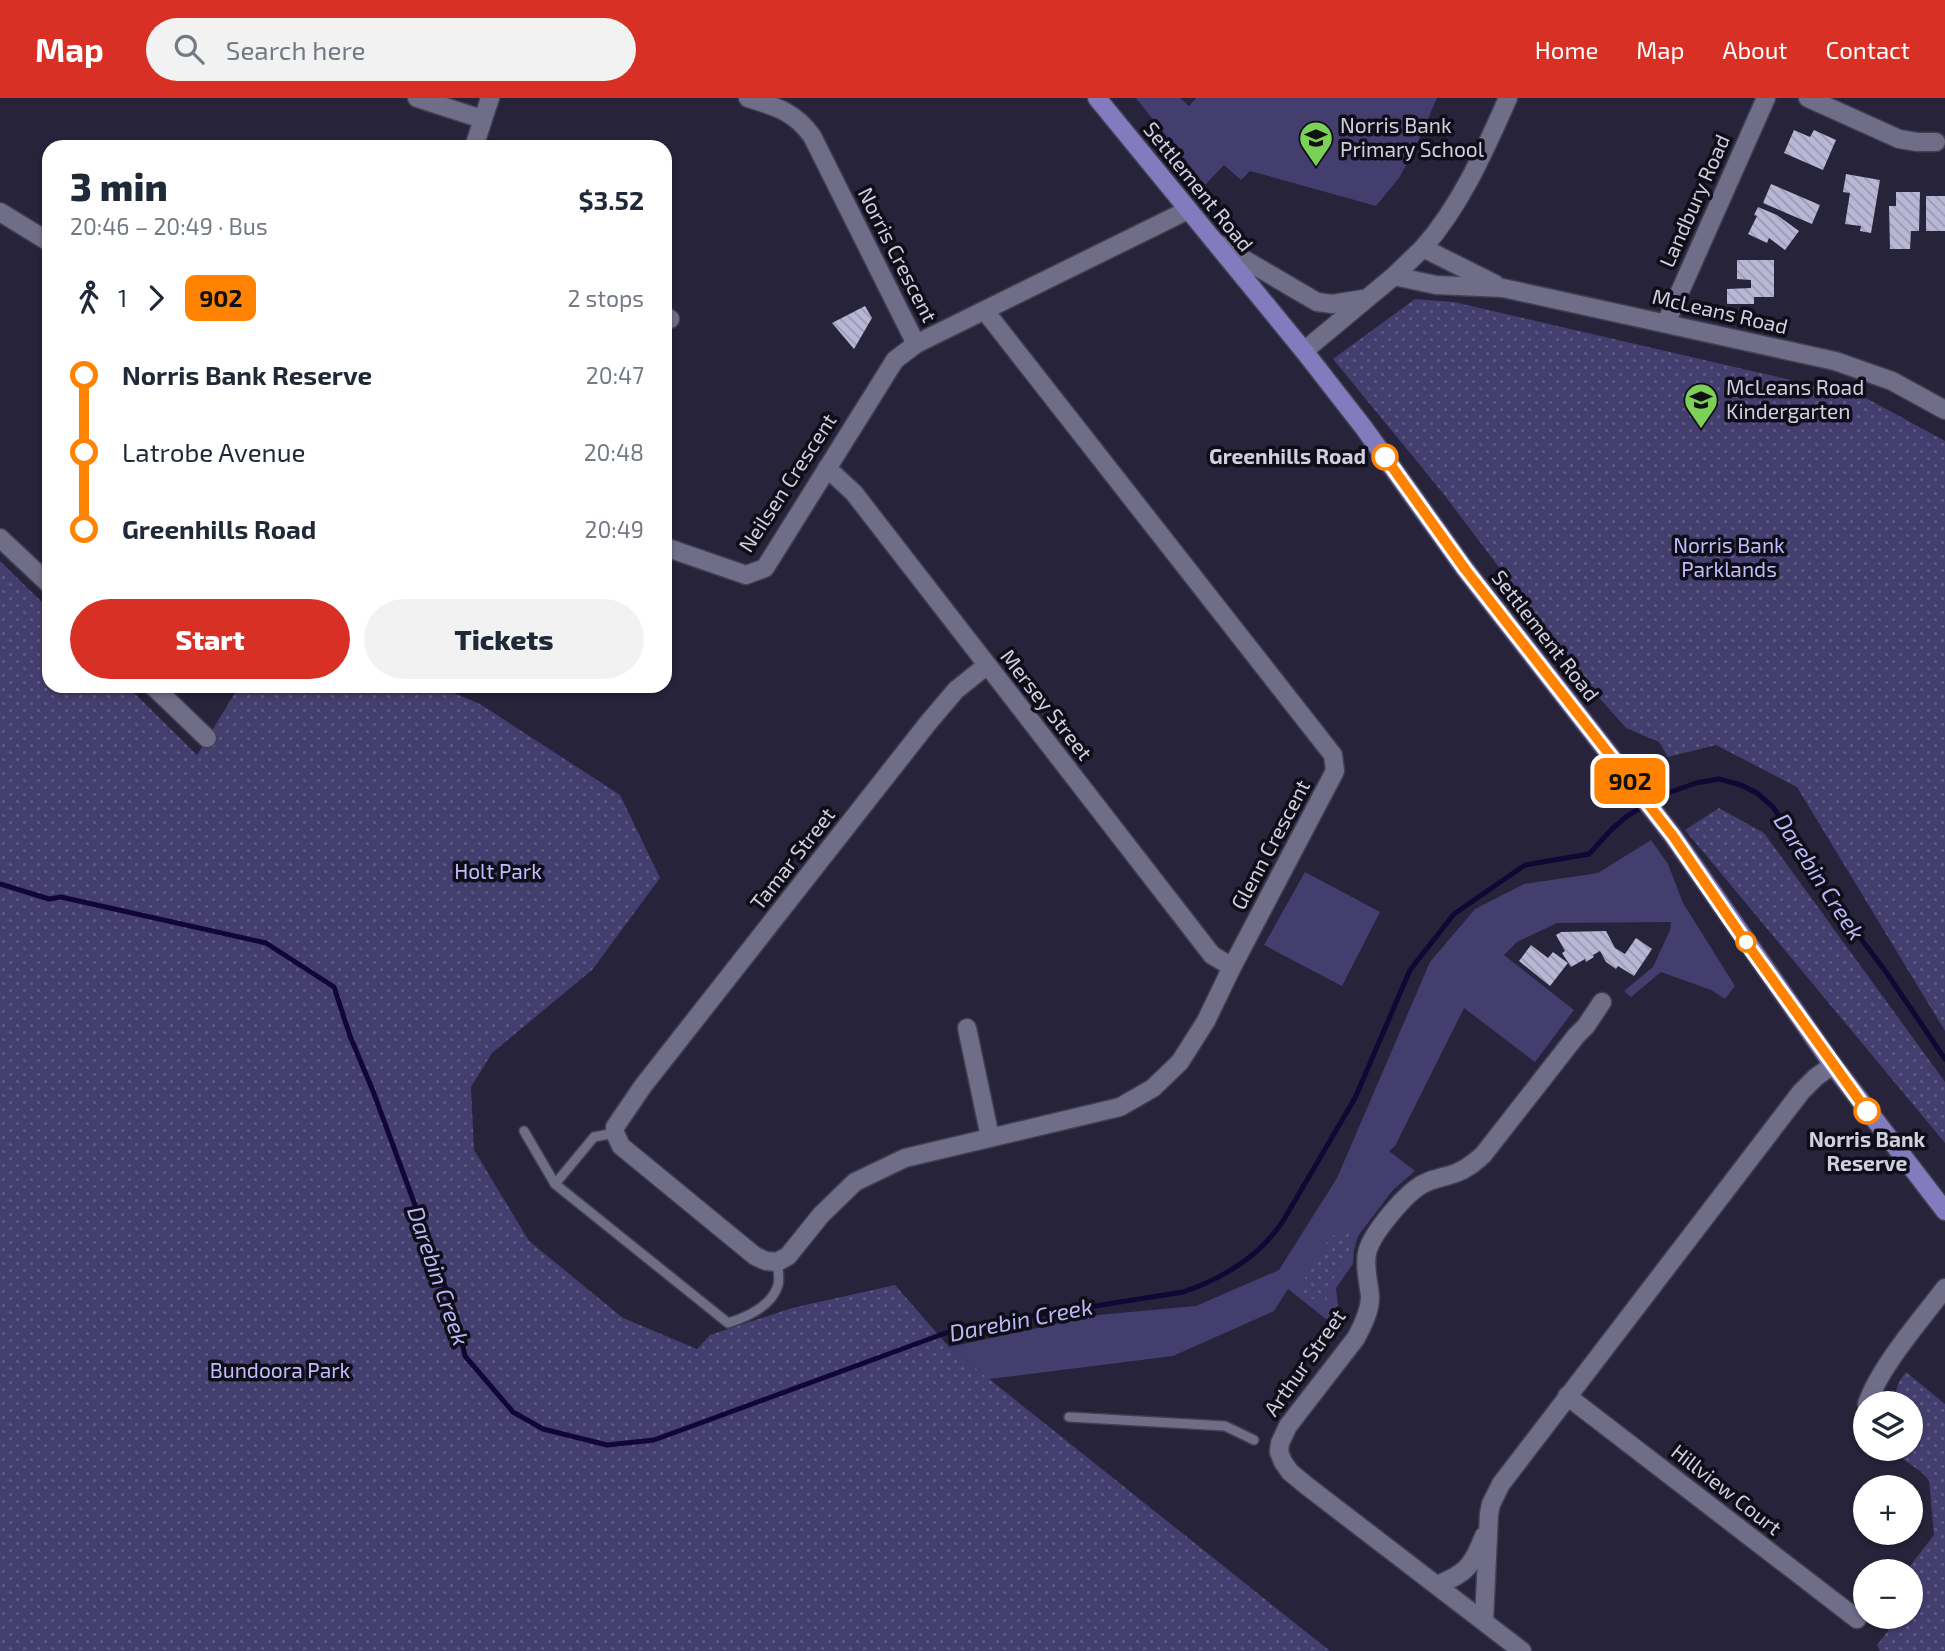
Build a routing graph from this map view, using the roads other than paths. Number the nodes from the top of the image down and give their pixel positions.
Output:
1 (417, 98) edge
2 (490, 98) edge
3 (747, 98) edge
4 (1097, 98) edge
5 (1508, 98) edge
6 (1766, 98) edge
7 (1808, 98) edge
8 (482, 119) junction
9 (476, 140) edge
10 (1936, 142) dead end
11 (1188, 210) junction
12 (0, 212) edge
13 (42, 238) edge
14 (1215, 243) junction
15 (1423, 248) junction
16 (1394, 276) junction
17 (1503, 288) junction
18 (1367, 299) junction
19 (985, 311) junction
20 (1666, 323) junction
21 (916, 344) junction
22 (1304, 351) junction
23 (1922, 398) junction
24 (1945, 410) edge
25 (1945, 420) edge
26 (827, 468) junction
27 (0, 538) edge
28 (672, 549) edge
29 (42, 577) edge
30 (986, 666) junction
31 (160, 693) edge
32 (207, 738) dead end
33 (1232, 967) junction
34 (1602, 1002) dead end
35 (967, 1028) dead end
36 (1833, 1065) junction
37 (524, 1131) dead end
38 (615, 1133) junction
39 (990, 1137) junction
40 (555, 1184) junction
41 (1945, 1211) edge
42 (777, 1262) junction
43 (1945, 1288) edge
44 (1872, 1391) edge
45 (1567, 1396) junction
46 (1069, 1417) dead end
47 (1254, 1440) dead end
48 (1487, 1530) junction
49 (1437, 1585) junction
50 (1853, 1616) edge
51 (1484, 1621) junction
52 (1522, 1651) edge

1 - 8 street
2 - 8 street
3 - 21 street, Norris Crescent
4 - 11 main road, Settlement Road
5 - 15 street
6 - 20 street, Landbury Road
7 - 10 street
8 - 9 street
11 - 14 main road, Settlement Road
11 - 19 street, Norris Crescent
12 - 13 street
14 - 18 street
14 - 22 main road, Settlement Road
15 - 16 street
15 - 17 street, McLeans Road
16 - 17 street, McLeans Road
16 - 18 street
17 - 20 street, McLeans Road
18 - 22 street
19 - 21 street, Norris Crescent
19 - 33 street, Glenn Crescent
20 - 23 street, McLeans Road
21 - 26 street, Neilsen Crescent
22 - 36 main road, Settlement Road
23 - 24 street, McLeans Road
23 - 25 street, McLeans Road
26 - 28 street, Neilsen Crescent
26 - 30 street, Mersey Street
27 - 29 street
30 - 33 street, Mersey Street
30 - 38 street, Tamar Street
31 - 32 street
33 - 39 street, Glenn Crescent
34 - 49 street, Arthur Street
35 - 39 street
36 - 41 main road, Settlement Road
36 - 45 street
37 - 40 lane
38 - 40 lane
38 - 42 street
39 - 42 street, Glenn Crescent
40 - 42 lane
43 - 44 street
45 - 48 street
45 - 50 street, Hillview Court
46 - 47 lane
48 - 49 street
48 - 51 street
49 - 51 street, Arthur Street
51 - 52 street, Arthur Street

